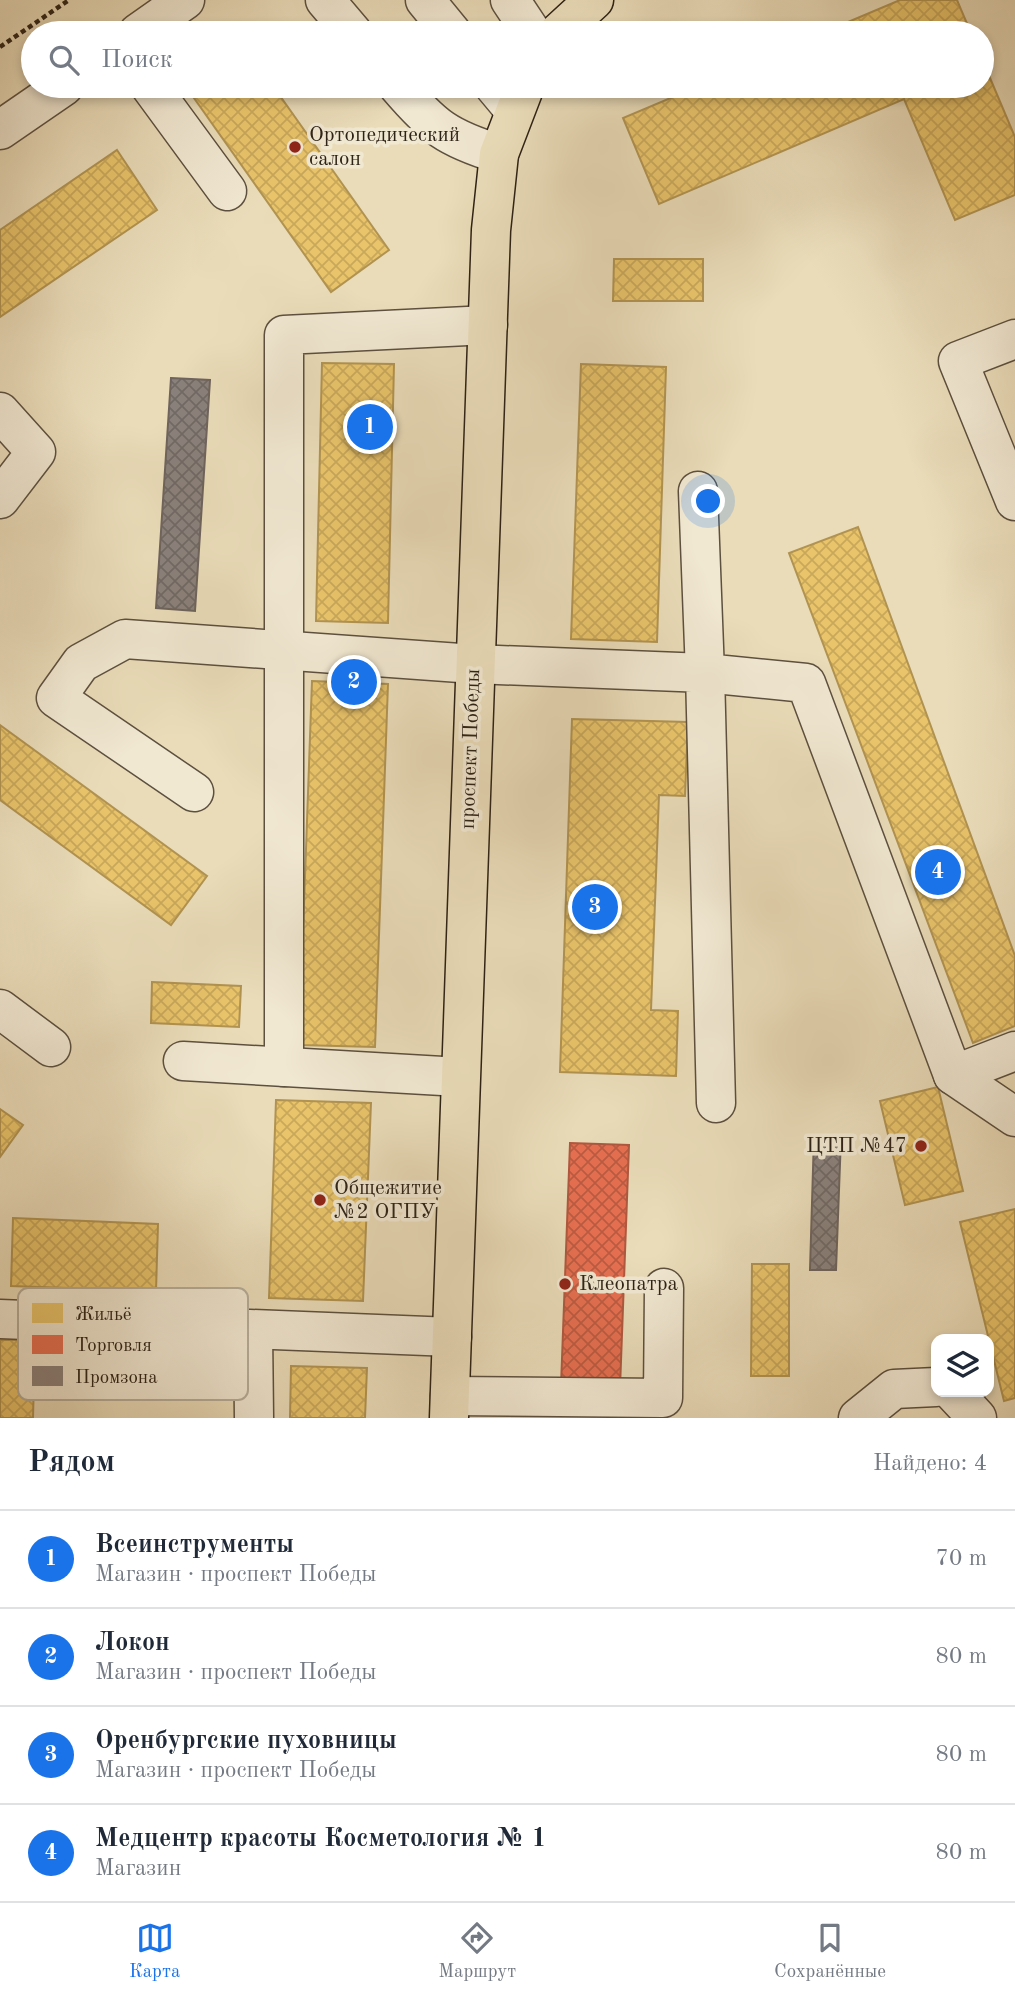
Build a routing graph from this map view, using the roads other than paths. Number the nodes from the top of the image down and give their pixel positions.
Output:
1 (185, 0) edge
2 (325, 0) edge
3 (425, 0) edge
4 (510, 0) edge
5 (594, 0) edge
6 (155, 21) edge
7 (343, 21) edge
8 (442, 21) edge
9 (524, 21) edge
10 (571, 21) edge
11 (47, 98) edge
12 (159, 98) edge
13 (408, 98) edge
14 (510, 98) edge
15 (0, 130) edge
16 (499, 154) junction
17 (227, 191) dead end
18 (488, 325) junction
19 (1015, 339) edge
20 (0, 412) edge
21 (698, 491) dead end
22 (0, 499) edge
23 (1015, 501) edge
24 (287, 650) junction
25 (474, 664) junction
26 (705, 673) junction
27 (194, 792) dead end
28 (0, 1009) edge
29 (51, 1047) dead end
30 (1015, 1051) edge
31 (183, 1061) dead end
32 (284, 1067) junction
33 (953, 1075) junction
34 (460, 1077) junction
35 (716, 1103) dead end
36 (1015, 1117) edge
37 (664, 1288) dead end
38 (0, 1319) edge
39 (18, 1320) edge
40 (248, 1331) edge
41 (253, 1331) junction
42 (452, 1337) junction
43 (931, 1387) edge
44 (958, 1397) edge
45 (450, 1407) edge
46 (663, 1408) edge
47 (254, 1418) edge
48 (858, 1418) edge
49 (977, 1418) edge

1 - 6 street
2 - 7 street
3 - 8 street
4 - 9 street
5 - 10 main road
11 - 15 street
12 - 17 street
13 - 16 street
14 - 16 main road, проспект Победы
16 - 18 main road, проспект Победы
18 - 24 street
18 - 25 main road, проспект Победы
19 - 23 street
20 - 22 street
21 - 26 street
24 - 25 street
24 - 27 street
24 - 32 street
25 - 26 street
25 - 34 main road, проспект Победы
26 - 33 street
26 - 35 street
28 - 29 street
30 - 33 street
31 - 32 street
32 - 34 street
33 - 36 street
34 - 42 main road, проспект Победы
37 - 46 street
38 - 39 street
40 - 41 street
41 - 42 street
41 - 47 street
42 - 45 main road, проспект Победы
43 - 48 street
44 - 49 street
45 - 46 street

